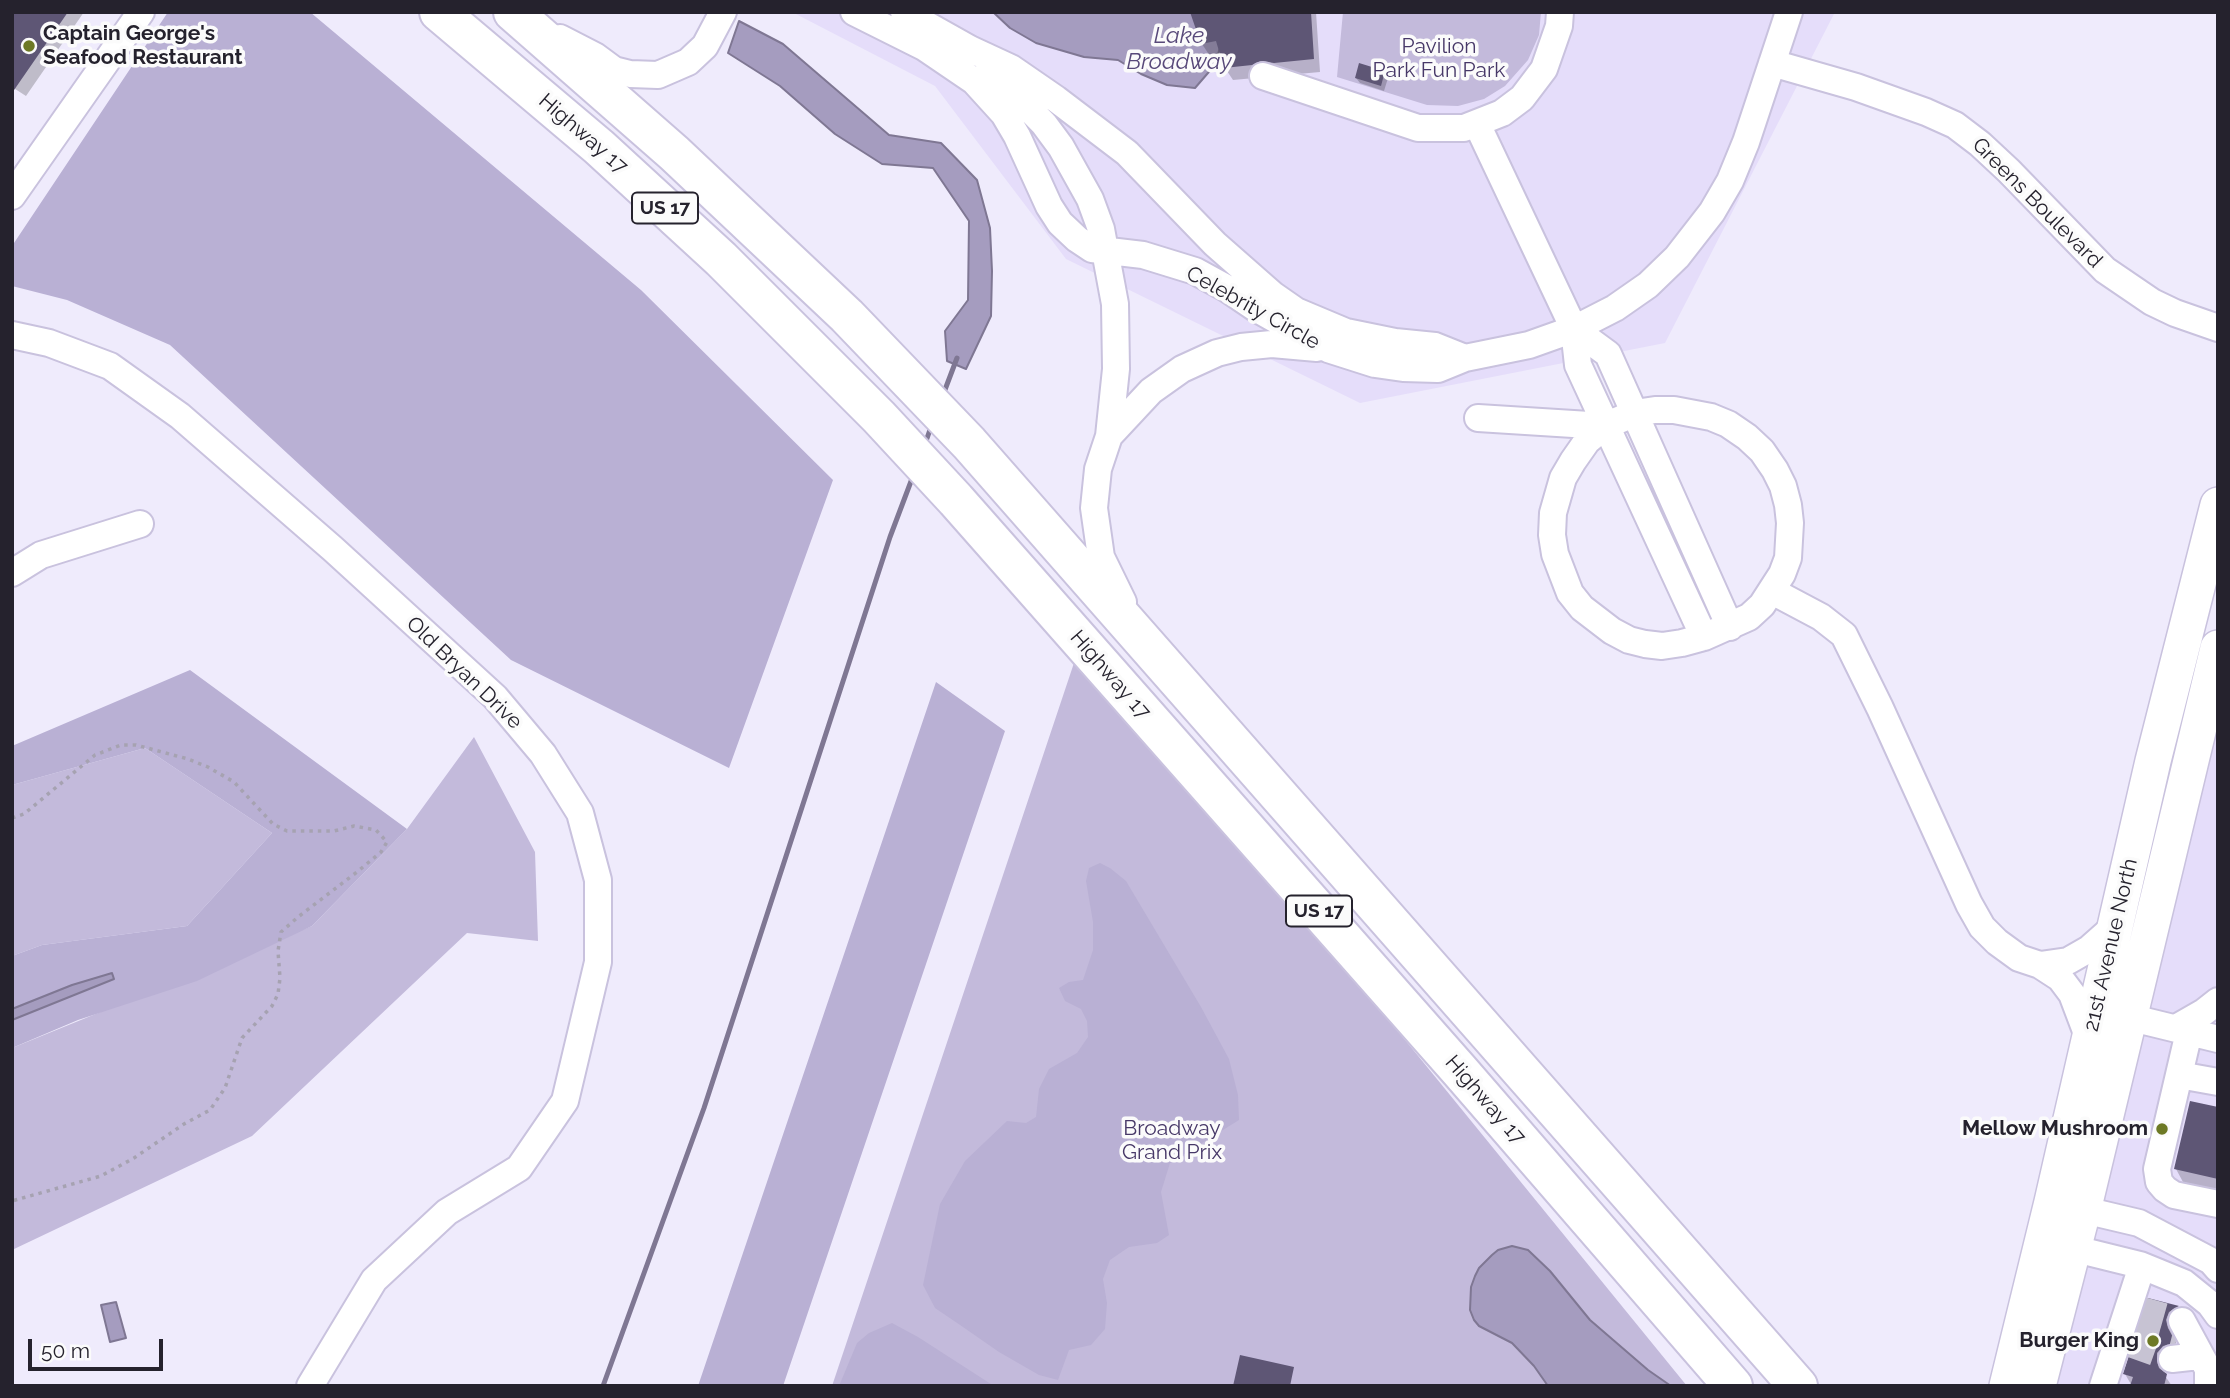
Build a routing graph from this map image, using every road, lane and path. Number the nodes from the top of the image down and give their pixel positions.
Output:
1 (141, 12) edge
2 (439, 12) edge
3 (853, 12) edge
4 (904, 12) edge
5 (1560, 12) edge
6 (1789, 12) edge
7 (516, 14) edge
8 (721, 14) edge
9 (970, 49) junction
10 (1772, 63) junction
11 (1263, 76) dead end
12 (1477, 124) junction
13 (21, 163) edge
14 (12, 196) edge
15 (1105, 251) junction
16 (2218, 328) edge
17 (1574, 329) junction
18 (12, 335) edge
19 (1328, 349) junction
20 (1465, 358) junction
21 (1635, 413) junction
22 (1478, 418) dead end
23 (1605, 426) junction
24 (1109, 436) junction
25 (2218, 505) edge
26 (140, 524) dead end
27 (12, 573) edge
28 (1772, 591) junction
29 (1730, 627) junction
30 (1704, 637) junction
31 (2217, 652) edge
32 (1154, 653) junction
33 (2210, 715) edge
34 (12, 818) edge
35 (2115, 926) junction
36 (2040, 965) junction
37 (2218, 1001) edge
38 (2128, 1017) junction
39 (2183, 1030) junction
40 (2089, 1039) junction
41 (2218, 1039) edge
42 (2179, 1075) junction
43 (2218, 1082) edge
44 (12, 1200) edge
45 (2218, 1204) edge
46 (2068, 1206) junction
47 (2058, 1245) junction
48 (2142, 1266) junction
49 (2218, 1269) edge
50 (2218, 1315) edge
51 (2199, 1356) junction
52 (2208, 1384) edge
53 (310, 1386) edge
54 (1733, 1386) edge
55 (1798, 1386) edge
56 (2007, 1386) edge
57 (2038, 1386) edge
58 (2103, 1386) edge

1 - 13 street
2 - 54 highway, Highway 17 / US 17
3 - 15 street, Celebrity Circle
4 - 9 street, Celebrity Circle
5 - 12 street
6 - 10 street, Celebrity Circle
7 - 8 street
7 - 32 highway, US 17
9 - 15 street
9 - 20 street, Celebrity Circle
10 - 16 street, Greens Boulevard
10 - 17 street, Celebrity Circle
11 - 12 street
12 - 17 street
13 - 14 street
15 - 19 street, Celebrity Circle
15 - 24 street
17 - 20 street, Celebrity Circle
17 - 21 street
17 - 23 street
18 - 53 street, Old Bryan Drive
19 - 20 street, Celebrity Circle
19 - 24 street
21 - 23 street
21 - 28 street
21 - 29 street
22 - 23 street
23 - 30 street
23 - 30 street
24 - 32 street
25 - 35 main road, 21st Avenue North
26 - 27 street
28 - 29 street
28 - 36 street
29 - 30 street
31 - 33 main road, 21st Avenue North
32 - 55 highway, US 17
33 - 38 main road, 21st Avenue North
34 - 44 path
35 - 36 street
35 - 40 main road, 21st Avenue North
36 - 40 street
37 - 39 street
38 - 39 street
38 - 46 main road, 21st Avenue North
39 - 41 street
39 - 42 street
40 - 46 main road, 21st Avenue North
42 - 43 street
42 - 45 street
46 - 47 main road, 21st Avenue North
46 - 49 street
47 - 48 street
47 - 56 main road, 21st Avenue North
47 - 57 main road, 21st Avenue North
48 - 50 street
48 - 58 street
51 - 51 street
51 - 52 street

